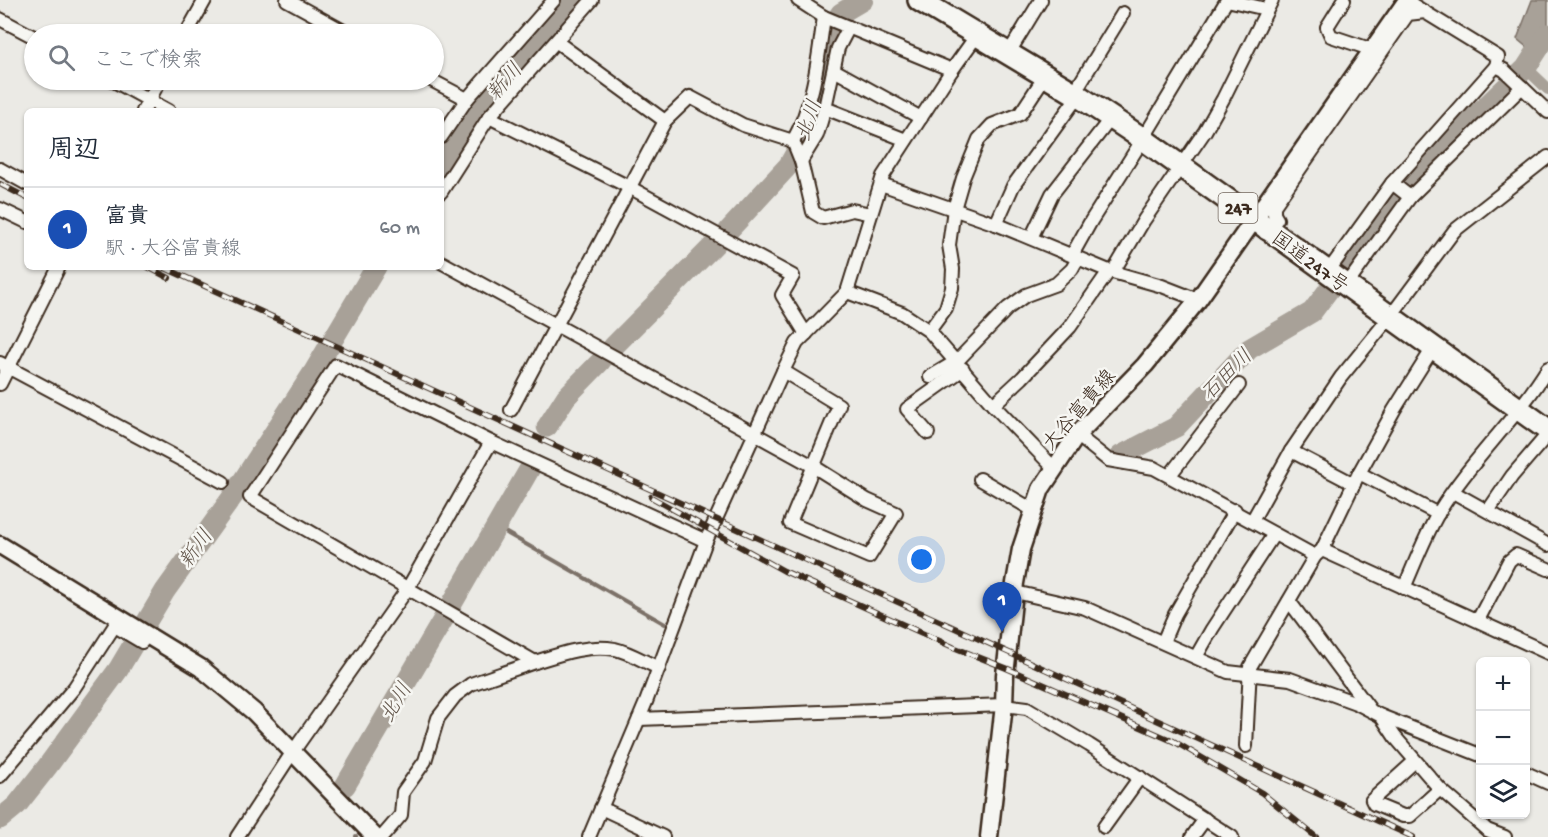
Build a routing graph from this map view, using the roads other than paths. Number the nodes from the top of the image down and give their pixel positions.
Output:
1 (205, 0) edge
2 (287, 0) edge
3 (554, 0) edge
4 (592, 0) edge
5 (798, 0) edge
6 (919, 0) edge
7 (1041, 0) edge
8 (1344, 0) edge
9 (1406, 0) edge
10 (1269, 4) edge
11 (1425, 12) junction
12 (1123, 13) dead end
13 (824, 16) junction
14 (0, 19) edge
15 (192, 24) edge
16 (331, 24) edge
17 (849, 27) junction
18 (24, 32) edge
19 (977, 35) junction
20 (557, 42) junction
21 (1373, 50) junction
22 (1008, 54) junction
23 (1496, 66) junction
24 (834, 70) junction
25 (951, 70) junction
26 (1045, 76) junction
27 (444, 87) edge
28 (1522, 87) junction
29 (126, 90) edge
30 (154, 90) edge
31 (1076, 95) junction
32 (467, 99) junction
33 (146, 105) edge
34 (825, 108) junction
35 (1548, 112) edge
36 (489, 117) junction
37 (921, 118) junction
38 (1111, 118) junction
39 (665, 121) junction
40 (444, 133) edge
41 (1143, 139) junction
42 (906, 140) junction
43 (793, 141) junction
44 (1548, 157) edge
45 (801, 161) junction
46 (1181, 166) junction
47 (0, 169) edge
48 (24, 181) edge
49 (1392, 183) junction
50 (881, 184) junction
51 (444, 187) edge
52 (629, 187) junction
53 (1410, 197) junction
54 (1267, 200) junction
55 (0, 209) edge
56 (954, 209) junction
57 (872, 214) junction
58 (24, 221) edge
59 (996, 224) junction
60 (1262, 229) junction
61 (1031, 238) junction
62 (1075, 256) junction
63 (444, 264) edge
64 (57, 270) edge
65 (1111, 272) junction
66 (1328, 273) junction
67 (1346, 286) junction
68 (847, 292) junction
69 (1198, 300) junction
70 (1389, 317) junction
71 (555, 324) junction
72 (929, 331) junction
73 (806, 334) junction
74 (1433, 348) junction
75 (4, 365) edge
76 (960, 365) junction
77 (1548, 368) edge
78 (783, 371) junction
79 (930, 377) dead end
80 (0, 384) edge
81 (1239, 385) dead end
82 (993, 405) junction
83 (511, 410) dead end
84 (1520, 410) junction
85 (1548, 432) edge
86 (928, 433) dead end
87 (753, 434) junction
88 (1077, 435) junction
89 (491, 442) junction
90 (1291, 452) junction
91 (813, 466) junction
92 (1054, 468) junction
93 (1170, 475) junction
94 (980, 479) dead end
95 (1356, 479) junction
96 (223, 482) dead end
97 (1453, 492) junction
98 (1033, 510) junction
99 (1234, 510) junction
100 (1488, 511) junction
101 (1438, 514) junction
102 (1252, 521) junction
103 (1274, 534) junction
104 (706, 541) junction
105 (0, 545) edge
106 (1548, 545) edge
107 (1318, 553) junction
108 (1548, 569) edge
109 (408, 588) junction
110 (1404, 588) junction
111 (1015, 592) junction
112 (1289, 601) junction
113 (1478, 620) junction
114 (121, 624) junction
115 (1162, 642) junction
116 (1548, 653) edge
117 (1196, 657) junction
118 (535, 662) junction
119 (659, 668) junction
120 (1249, 674) junction
121 (1004, 705) junction
122 (1376, 713) junction
123 (639, 719) junction
124 (1246, 746) dead end
125 (1476, 753) edge
126 (292, 754) junction
127 (1415, 761) junction
128 (1530, 775) edge
129 (0, 776) edge
130 (1140, 777) junction
131 (1548, 783) edge
132 (1440, 789) junction
133 (601, 808) junction
134 (1205, 819) junction
135 (1104, 827) dead end
136 (366, 835) edge
137 (237, 837) edge
138 (382, 837) edge
139 (589, 837) edge
140 (663, 837) edge
141 (989, 837) edge
142 (1192, 837) edge
143 (1232, 837) edge
144 (1505, 837) edge

1 - 15 street
2 - 16 street
3 - 32 street
4 - 20 street
5 - 13 street
6 - 19 highway, 国道247号 / 247
7 - 22 street
8 - 21 street
9 - 11 street
9 - 21 street, 大谷富貴線
10 - 41 street
10 - 46 street
11 - 23 street
11 - 54 street
12 - 31 street
13 - 17 street
13 - 43 street
14 - 18 street
17 - 24 street
17 - 25 street
19 - 22 highway, 国道247号 / 247
19 - 25 street
20 - 36 street
20 - 39 street
21 - 54 street, 大谷富貴線
22 - 26 highway, 国道247号 / 247
23 - 28 street
23 - 49 street
24 - 34 street
24 - 37 street
25 - 37 street
26 - 31 highway, 国道247号 / 247
26 - 56 street
27 - 32 street
28 - 35 street
28 - 53 street
29 - 33 street
30 - 33 street
31 - 38 highway, 国道247号 / 247
31 - 59 street
32 - 40 street
34 - 42 street
34 - 45 street
36 - 51 street
36 - 52 street
37 - 42 street
38 - 41 highway, 国道247号 / 247
38 - 61 street
39 - 43 street
39 - 52 street
41 - 46 highway, 国道247号 / 247
41 - 62 street
42 - 50 street
43 - 45 street
44 - 70 street
45 - 57 street
46 - 60 highway, 国道247号 / 247
46 - 65 street
47 - 48 street
49 - 53 street
49 - 66 street
50 - 56 street
50 - 57 street
52 - 71 street
52 - 73 street
53 - 67 street
54 - 60 street, 大谷富貴線
55 - 58 street
56 - 59 street
56 - 72 street
57 - 68 street
59 - 61 street
60 - 66 highway, 国道247号 / 247
60 - 69 street, 大谷富貴線
61 - 62 street
62 - 65 street
62 - 76 street
63 - 71 street
64 - 75 street
65 - 69 street
65 - 82 street
66 - 67 highway, 国道247号 / 247
67 - 70 highway, 国道247号 / 247
68 - 72 street
68 - 73 street
69 - 88 street, 大谷富貴線
70 - 74 highway, 国道247号 / 247
70 - 90 street
71 - 83 street
71 - 87 street
72 - 76 street
73 - 78 street
74 - 84 highway, 国道247号 / 247
74 - 95 street
75 - 80 street
75 - 96 street
76 - 79 street
76 - 82 street
76 - 86 street
77 - 84 street
78 - 87 street
78 - 91 street
81 - 93 street
82 - 92 street
84 - 85 highway, 国道247号 / 247
84 - 97 street
85 - 100 street
87 - 91 street
87 - 104 street
88 - 92 street, 大谷富貴線
88 - 93 street
89 - 104 street
89 - 109 street
89 - 109 street
90 - 95 street
90 - 102 street
91 - 91 street
92 - 98 street, 大谷富貴線
93 - 99 street
94 - 98 street
95 - 101 street
95 - 107 street
97 - 100 street
97 - 101 street
98 - 111 street, 大谷富貴線
99 - 102 street
99 - 115 street
100 - 106 street
101 - 110 street
102 - 103 street
103 - 107 street
103 - 117 street
104 - 119 street
105 - 114 street
107 - 110 street
107 - 112 street
108 - 113 street
109 - 118 street
109 - 126 street
110 - 113 street
111 - 115 street
111 - 121 street, 大谷富貴線
112 - 120 street
112 - 122 street
113 - 116 street
114 - 126 street
114 - 129 street
115 - 117 street
117 - 120 street
118 - 119 street
118 - 138 street
119 - 123 street
120 - 122 street
120 - 124 street
121 - 123 street
121 - 130 street
121 - 141 street, 大谷富貴線
122 - 125 street
122 - 127 street
123 - 133 street
126 - 136 street
126 - 137 street
127 - 132 street
127 - 132 street
128 - 131 street
130 - 134 street
130 - 135 street
132 - 144 street
133 - 139 street
133 - 140 street
134 - 142 street
134 - 143 street

